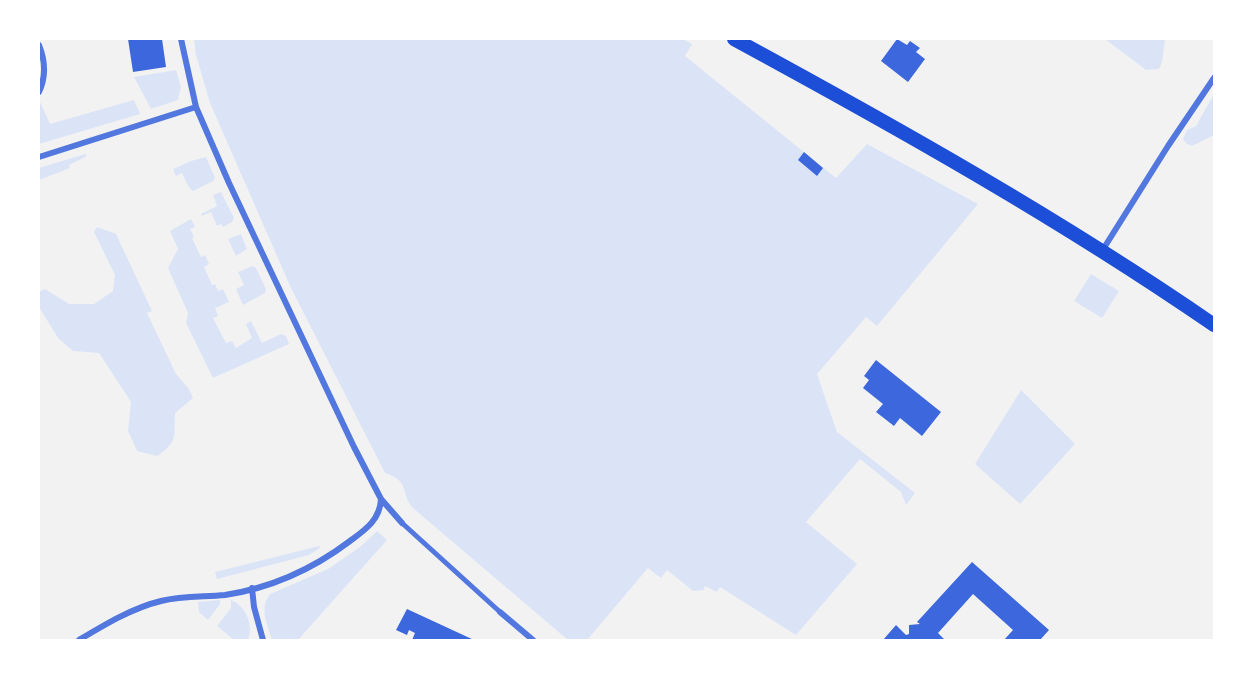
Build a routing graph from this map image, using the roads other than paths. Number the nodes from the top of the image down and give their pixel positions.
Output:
1 (181, 39) edge
2 (734, 39) edge
3 (39, 45) edge
4 (1214, 78) edge
5 (39, 92) edge
6 (196, 107) junction
7 (39, 157) edge
8 (1102, 252) junction
9 (1214, 325) edge
10 (381, 499) junction
11 (402, 523) joint
12 (252, 588) junction
13 (500, 612) joint
14 (79, 640) edge
15 (263, 640) edge
16 (533, 640) edge

1 - 6 street
2 - 8 main road
3 - 5 street
4 - 8 street
6 - 7 street
6 - 10 street
8 - 9 main road
10 - 11 street
10 - 12 street
11 - 13 street
12 - 14 street
12 - 15 street
13 - 16 street

